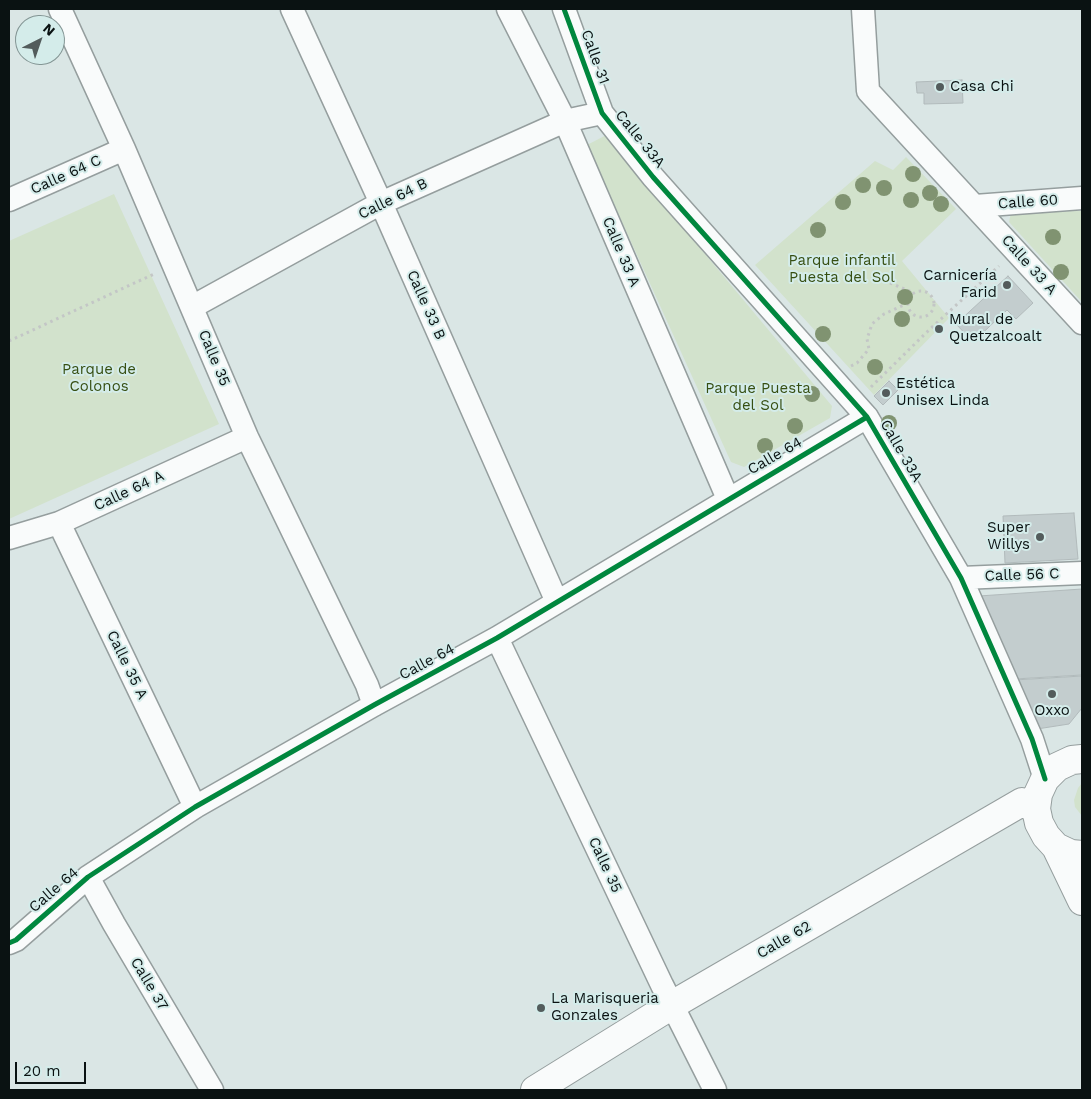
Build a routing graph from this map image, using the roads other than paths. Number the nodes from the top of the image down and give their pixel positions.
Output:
1 (60, 9) edge
2 (292, 9) edge
3 (508, 9) edge
4 (564, 9) edge
5 (863, 9) edge
6 (602, 113) junction
7 (565, 121) junction
8 (124, 149) junction
9 (1082, 198) edge
10 (9, 200) edge
11 (381, 203) junction
12 (974, 206) junction
13 (192, 307) junction
14 (1082, 324) edge
15 (861, 411) junction
16 (247, 437) junction
17 (728, 499) junction
18 (59, 523) junction
19 (9, 538) edge
20 (1082, 573) edge
21 (961, 578) junction
22 (556, 602) junction
23 (498, 638) junction
24 (374, 705) junction
25 (1082, 759) edge
26 (1045, 779) junction
27 (195, 807) junction
28 (1036, 809) junction
29 (1056, 847) junction
30 (1082, 855) edge
31 (88, 877) junction
32 (1082, 901) edge
33 (11, 935) edge
34 (672, 1005) junction
35 (212, 1090) edge
36 (535, 1090) edge
37 (715, 1090) edge

1 - 8 street, Calle 35
2 - 11 street, Calle 33 B
3 - 7 street, Calle 33 A
4 - 6 street, Calle 31
5 - 12 street, Calle 33 A
6 - 7 street, Calle 64 B
6 - 15 street, Calle 33A
7 - 11 street, Calle 64 B
7 - 17 street, Calle 33 A
8 - 10 street, Calle 64 C
8 - 13 street, Calle 35
9 - 12 street, Calle 60
11 - 13 street, Calle 64 B
11 - 22 street, Calle 33 B
12 - 14 street, Calle 33 A
13 - 16 street, Calle 35
15 - 17 street, Calle 64
15 - 21 street, Calle 33A
16 - 18 street, Calle 64 A
16 - 24 street, Calle 35
17 - 22 street, Calle 64
18 - 19 street, Calle 64 A
18 - 27 street, Calle 35 A
20 - 21 street, Calle 56 C
21 - 26 street, Calle 33A
22 - 23 street, Calle 64
23 - 24 street, Calle 64
23 - 34 street, Calle 35
24 - 27 street, Calle 64
25 - 26 street
26 - 28 street
27 - 31 street, Calle 64
28 - 29 street
28 - 34 street, Calle 62
29 - 30 street
29 - 32 street
31 - 33 street, Calle 64
31 - 35 street, Calle 37
34 - 36 street, Calle 62
34 - 37 street, Calle 35

